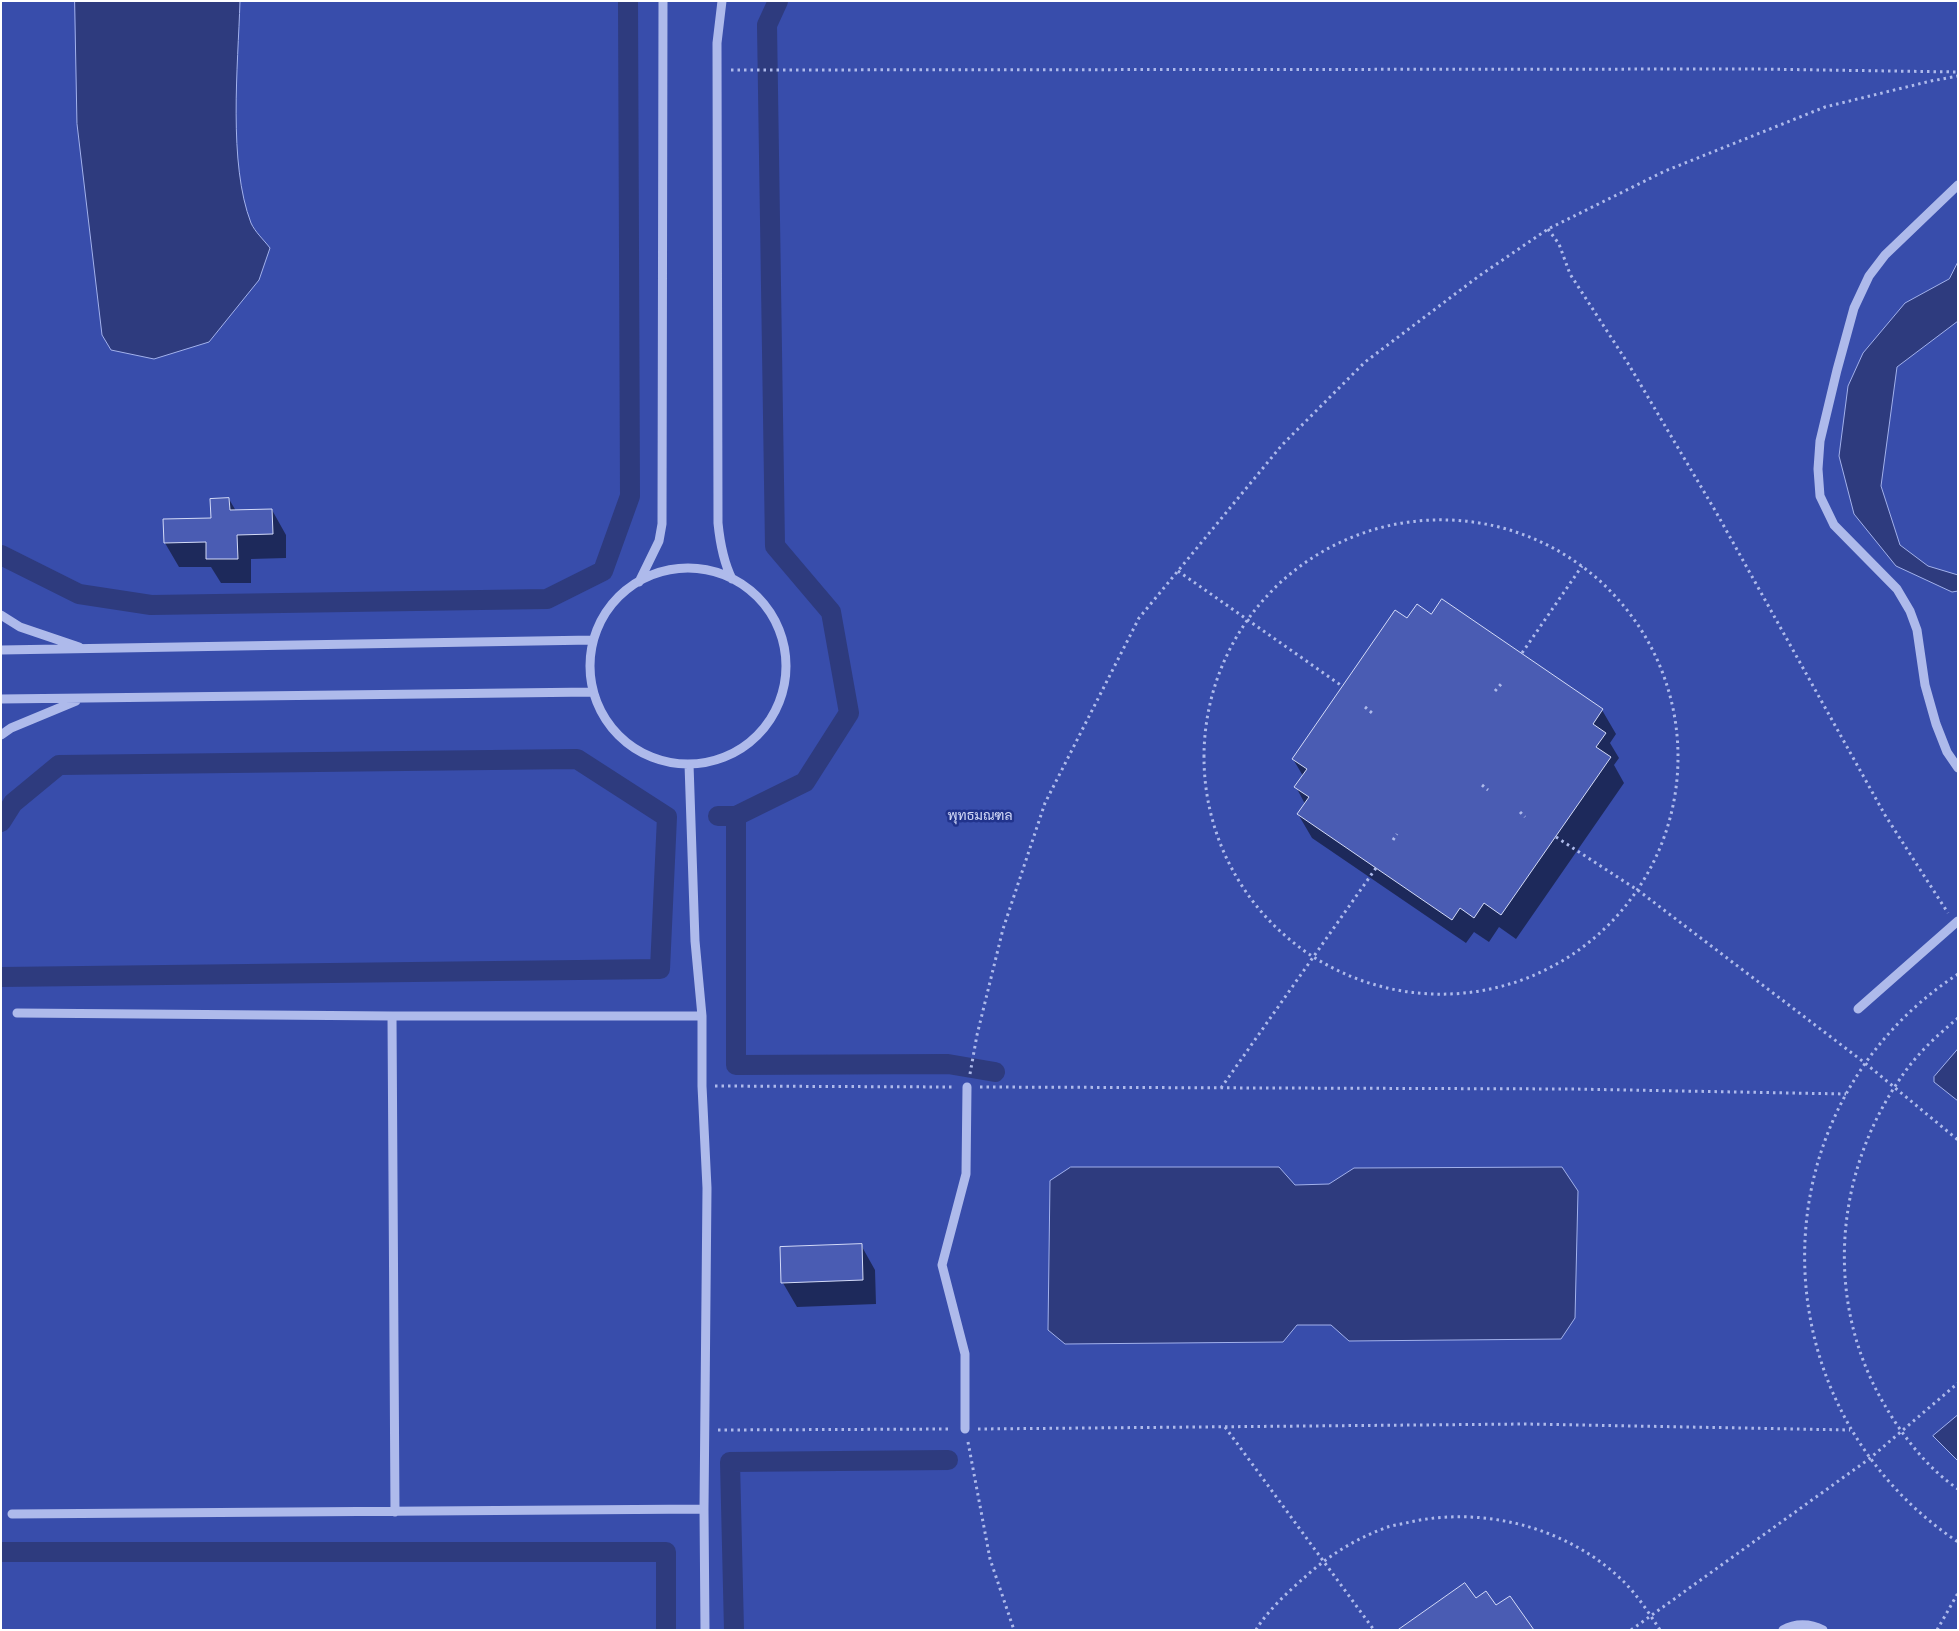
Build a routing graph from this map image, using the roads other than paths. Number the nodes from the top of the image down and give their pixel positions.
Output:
1 (663, 1) edge
2 (722, 1) edge
3 (1958, 185) edge
4 (732, 579) junction
5 (639, 582) junction
6 (1, 615) edge
7 (593, 640) junction
8 (1, 650) edge
9 (88, 650) junction
10 (593, 692) junction
11 (1, 699) edge
12 (81, 699) junction
13 (1, 735) edge
14 (689, 764) junction
15 (1958, 768) edge
16 (1957, 923) edge
17 (1858, 1009) dead end
18 (17, 1013) dead end
19 (392, 1016) junction
20 (702, 1016) junction
21 (967, 1087) road end
22 (965, 1429) road end
23 (704, 1509) junction
24 (394, 1512) junction
25 (12, 1514) dead end
26 (705, 1630) edge
27 (1783, 1630) edge
28 (1822, 1630) edge

1 - 5 street
2 - 4 street
3 - 15 street
4 - 5 street
4 - 14 street
5 - 7 street
6 - 9 street
7 - 9 street
7 - 10 street
8 - 9 street
10 - 12 street
10 - 14 street
11 - 12 street
12 - 13 street
14 - 20 street
16 - 17 street
18 - 19 street
19 - 20 street
19 - 24 street
20 - 23 street
21 - 22 street
23 - 24 street
23 - 26 street
24 - 25 street
27 - 28 street

